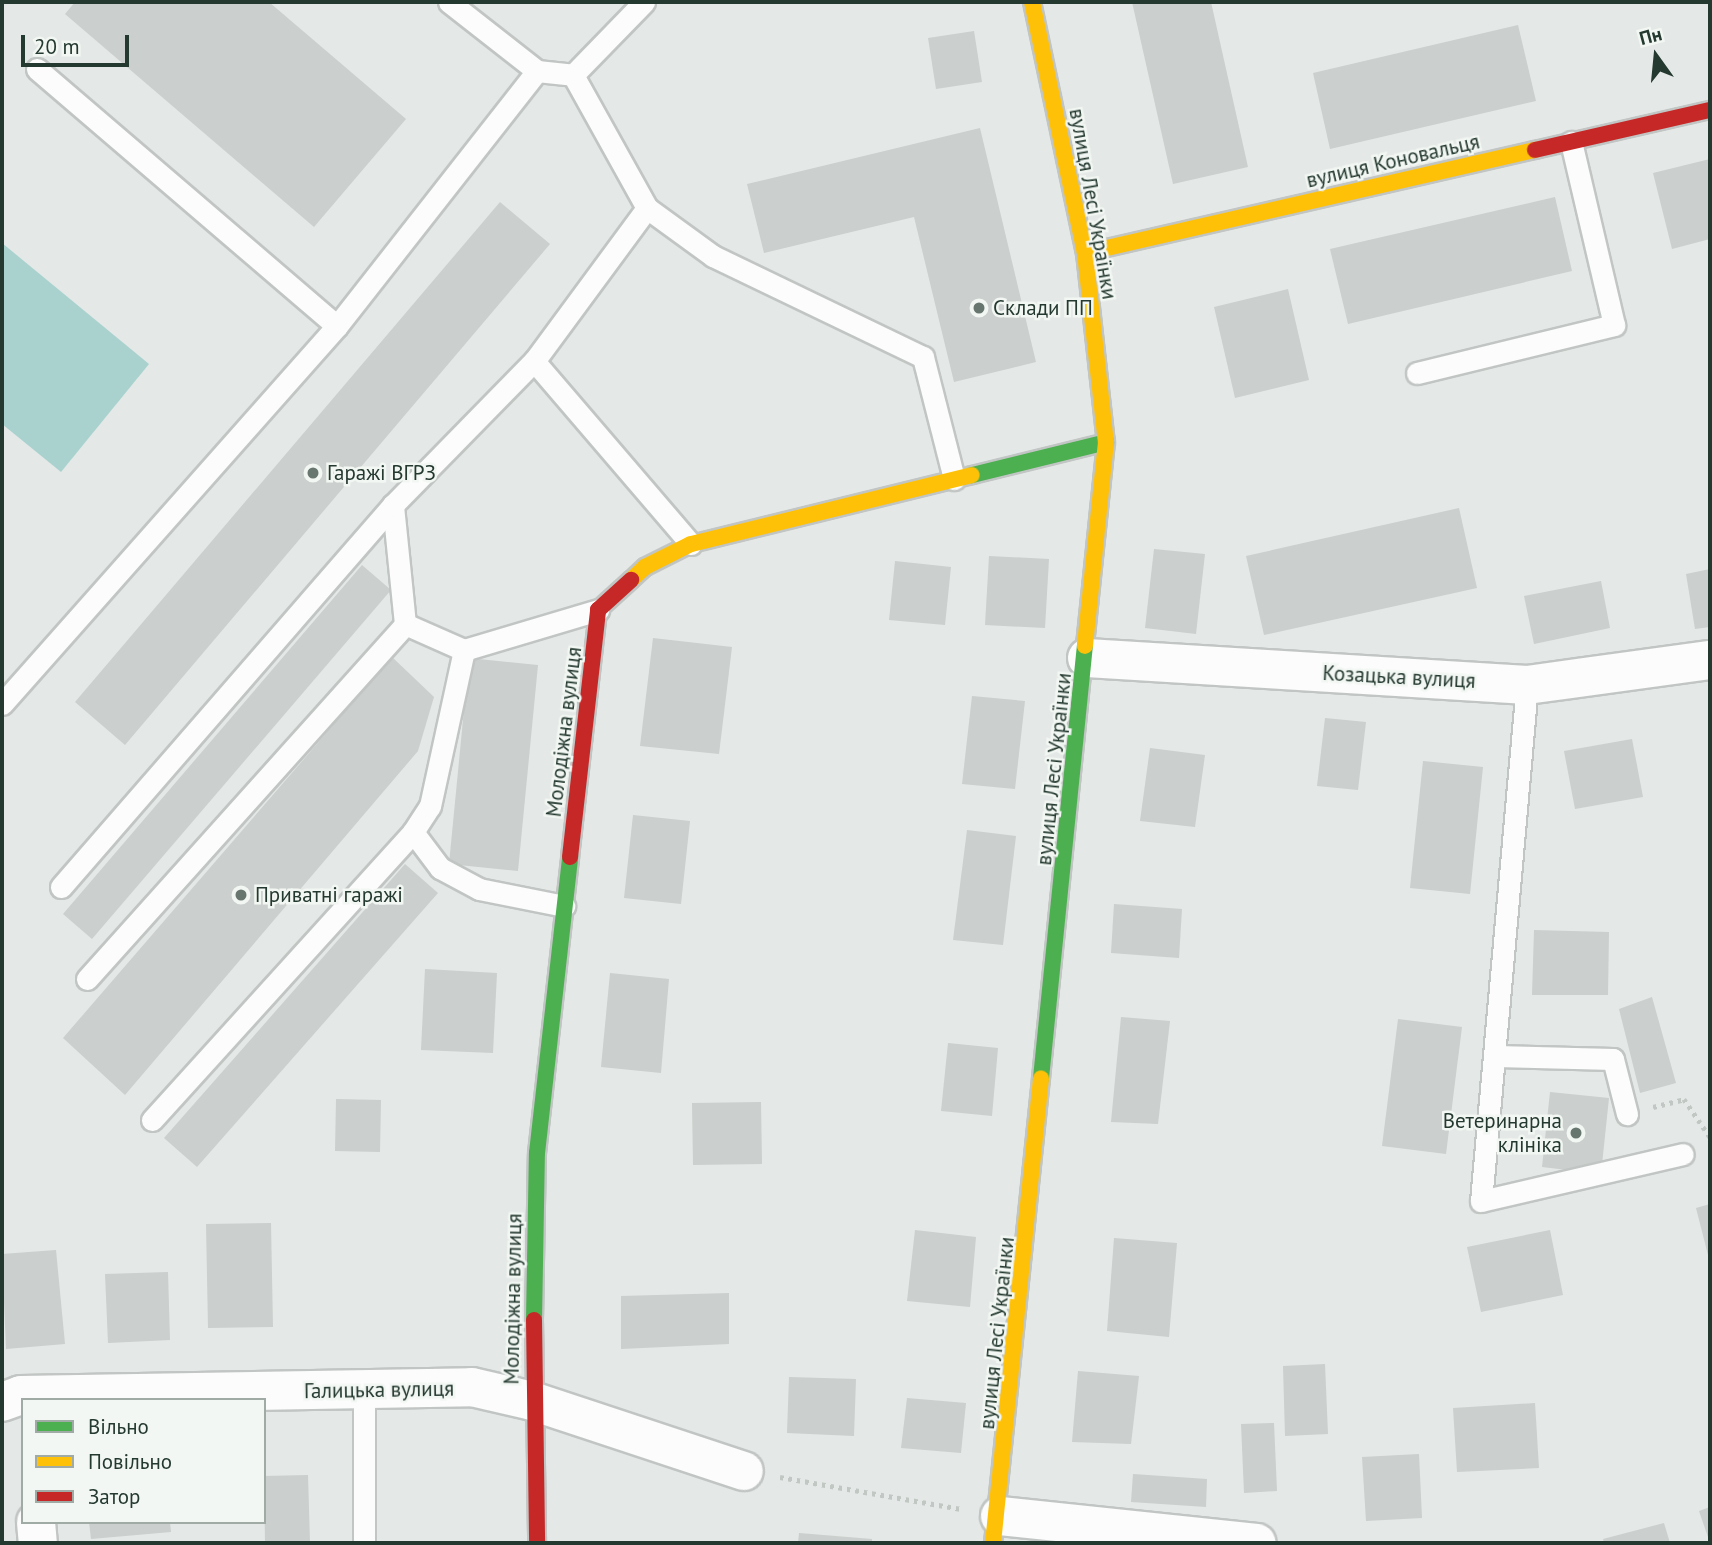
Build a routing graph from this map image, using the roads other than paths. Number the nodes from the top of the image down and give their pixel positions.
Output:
1 (449, 2) edge
2 (644, 2) edge
3 (1032, 2) edge
4 (37, 69) dead end
5 (537, 71) junction
6 (573, 75) junction
7 (1710, 110) edge
8 (1572, 142) junction
9 (647, 208) junction
10 (1085, 253) junction
11 (337, 326) junction
12 (534, 361) junction
13 (1417, 373) dead end
14 (1106, 442) junction
15 (954, 479) junction
16 (393, 505) junction
17 (691, 544) junction
18 (598, 610) junction
19 (405, 624) junction
20 (464, 650) junction
21 (1087, 658) junction
22 (1710, 660) edge
23 (1527, 685) junction
24 (2, 704) edge
25 (413, 832) junction
26 (61, 887) dead end
27 (564, 906) junction
28 (87, 979) dead end
29 (1496, 1056) junction
30 (1627, 1114) road end
31 (152, 1120) dead end
32 (1684, 1154) dead end
33 (364, 1391) junction
34 (142, 1398) edge
35 (532, 1401) junction
36 (744, 1471) road end
37 (36, 1524) edge
38 (996, 1530) edge
39 (38, 1543) edge
40 (364, 1543) edge
41 (537, 1543) edge
42 (1257, 1543) edge

1 - 5 lane
2 - 6 lane
3 - 10 street, вулиця Лесі Українки
4 - 11 lane
5 - 6 lane
5 - 11 lane
6 - 9 lane
7 - 8 street, вулиця Коновальця
8 - 10 street, вулиця Коновальця
8 - 13 lane
9 - 12 lane
9 - 15 lane
10 - 14 street, вулиця Лесі Українки
11 - 24 lane
12 - 16 lane
12 - 17 lane
14 - 15 street
14 - 21 street, вулиця Лесі Українки
15 - 17 street
16 - 19 lane
16 - 26 lane
17 - 18 street
18 - 20 lane
18 - 27 street, Молодіжна вулиця
19 - 20 lane
19 - 28 lane
20 - 25 lane
21 - 23 street, Козацька вулиця
21 - 38 street, вулиця Лесі Українки
22 - 23 street, Козацька вулиця
23 - 29 lane
25 - 27 lane
25 - 31 lane
27 - 35 street, Молодіжна вулиця
29 - 30 lane
29 - 32 lane
33 - 34 street, Галицька вулиця
33 - 35 street, Галицька вулиця
33 - 40 lane
35 - 36 street, Галицька вулиця
35 - 41 street, Молодіжна вулиця
37 - 39 street
38 - 42 street

